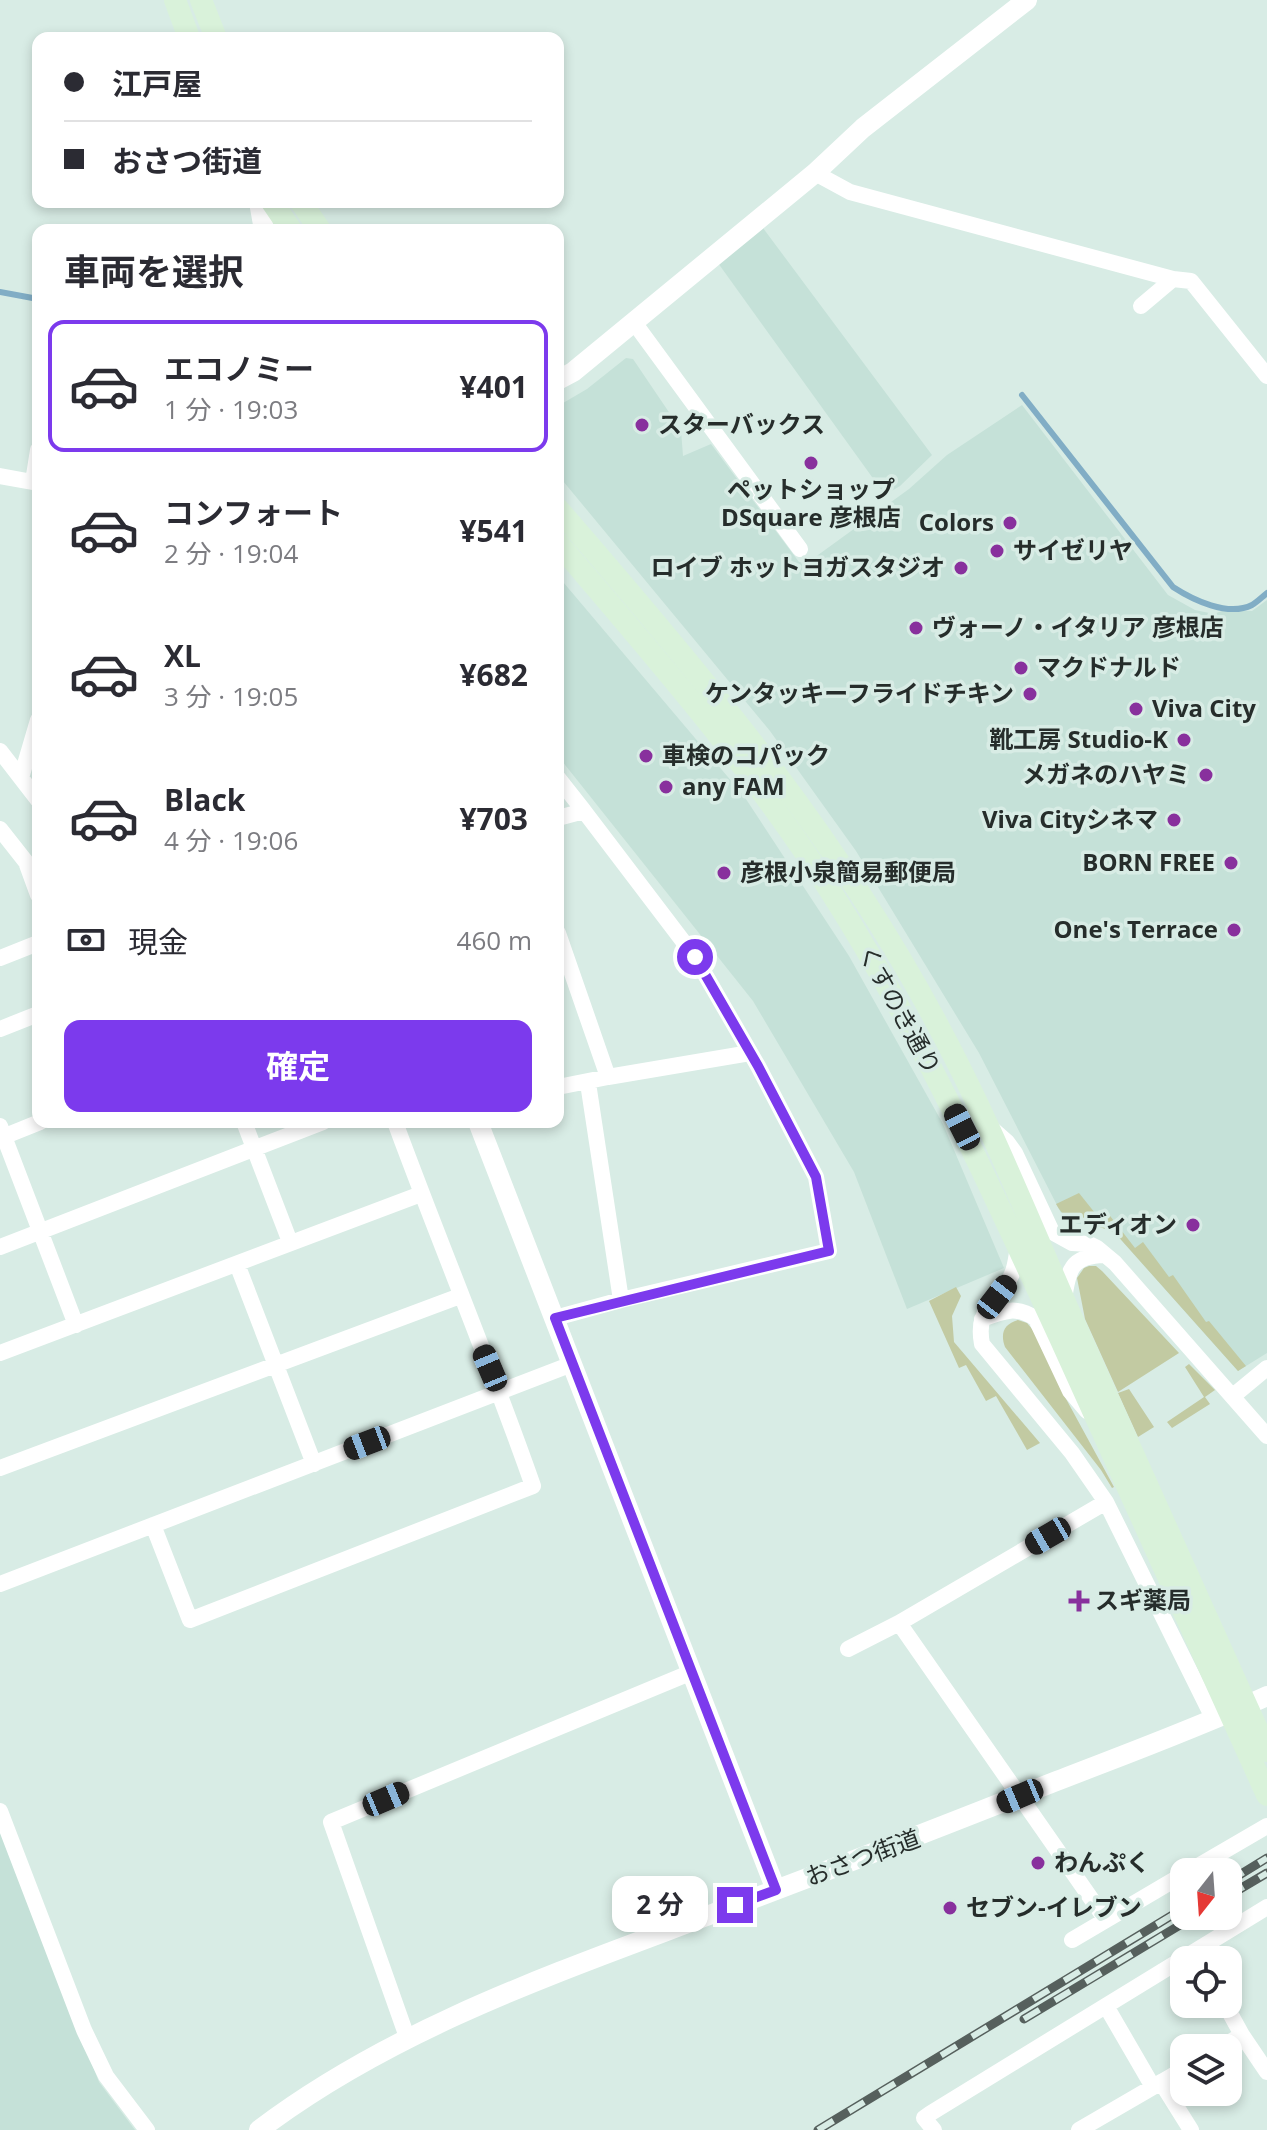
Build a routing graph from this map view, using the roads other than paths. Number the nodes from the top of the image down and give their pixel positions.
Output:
1 (175, 0) edge
2 (201, 0) edge
3 (1027, 0) edge
4 (187, 32) edge
5 (214, 32) edge
6 (815, 173) junction
7 (1173, 279) junction
8 (1141, 306) dead end
9 (633, 321) junction
10 (1267, 376) edge
11 (564, 377) edge
12 (0, 476) edge
13 (32, 481) edge
14 (564, 516) edge
15 (800, 549) dead end
16 (564, 550) edge
17 (32, 740) edge
18 (0, 751) edge
19 (21, 778) junction
20 (564, 786) edge
21 (32, 792) edge
22 (584, 811) junction
23 (564, 816) edge
24 (0, 829) edge
25 (32, 878) edge
26 (32, 945) edge
27 (564, 950) edge
28 (0, 958) edge
29 (32, 1016) edge
30 (0, 1029) edge
31 (750, 1053) junction
32 (608, 1077) junction
33 (588, 1083) junction
34 (564, 1086) edge
35 (32, 1124) edge
36 (988, 1125) junction
37 (246, 1128) edge
38 (308, 1128) edge
39 (397, 1128) edge
40 (480, 1128) edge
41 (1, 1133) edge
42 (254, 1149) junction
43 (421, 1194) junction
44 (40, 1231) junction
45 (290, 1242) junction
46 (1018, 1246) junction
47 (0, 1247) edge
48 (1104, 1255) junction
49 (237, 1264) junction
50 (460, 1296) junction
51 (621, 1300) junction
52 (1064, 1301) junction
53 (555, 1318) junction
54 (981, 1320) junction
55 (76, 1325) junction
56 (0, 1353) edge
57 (276, 1364) junction
58 (572, 1364) junction
59 (1267, 1368) edge
60 (500, 1392) junction
61 (1233, 1396) junction
62 (1099, 1425) junction
63 (1267, 1436) edge
64 (1121, 1452) junction
65 (314, 1464) junction
66 (0, 1468) edge
67 (1106, 1502) junction
68 (153, 1525) junction
69 (0, 1584) edge
70 (899, 1623) junction
71 (848, 1649) dead end
72 (692, 1672) junction
73 (1267, 1696) edge
74 (1214, 1720) junction
75 (1267, 1751) edge
76 (1267, 1795) edge
77 (1020, 1796) junction
78 (0, 1811) edge
79 (1267, 1826) edge
80 (1212, 1858) edge
81 (1170, 1882) edge
82 (776, 1890) junction
83 (1267, 1907) edge
84 (1106, 1920) junction
85 (1072, 1940) dead end
86 (1212, 1946) edge
87 (1170, 1971) edge
88 (1106, 2006) junction
89 (1242, 2035) edge
90 (407, 2037) junction
91 (1267, 2072) edge
92 (1170, 2077) edge
93 (1157, 2084) junction
94 (147, 2130) edge
95 (259, 2130) edge
96 (934, 2130) edge
97 (1079, 2130) edge
98 (1191, 2130) edge

1 - 4 main road
2 - 5 main road
3 - 6 street
6 - 7 street
6 - 9 street
7 - 8 street
7 - 10 street
9 - 11 street
9 - 15 street
12 - 13 street
14 - 36 main road, くすのき通り
16 - 46 main road, くすのき通り
17 - 19 street
18 - 19 street
19 - 21 street
20 - 22 street
22 - 23 street
22 - 31 street
24 - 25 street
26 - 28 street
27 - 32 street
29 - 30 street
31 - 32 street
31 - 51 street
32 - 33 street
33 - 34 street
33 - 51 street
35 - 41 street
36 - 48 street
36 - 52 main road, くすのき通り
37 - 42 street
38 - 42 street
39 - 43 street
40 - 53 street
41 - 44 street
42 - 44 street
42 - 45 street
43 - 45 street
43 - 50 street
44 - 47 street
44 - 55 street
45 - 49 street
46 - 54 street
46 - 62 main road, くすのき通り
48 - 52 street
48 - 61 street
49 - 55 street
49 - 57 street
50 - 57 street
50 - 60 street
51 - 53 street
52 - 64 main road, くすのき通り
53 - 58 street
54 - 62 street
54 - 67 street
55 - 56 street
57 - 65 street
57 - 66 street
58 - 60 street
58 - 72 street
59 - 61 street
60 - 65 street
60 - 68 street
61 - 63 street
62 - 64 main road, くすのき通り
64 - 75 main road, くすのき通り
64 - 76 main road, くすのき通り
65 - 68 street
67 - 70 street
67 - 74 street
68 - 69 street
70 - 71 street
70 - 77 street
72 - 82 street
72 - 90 street
73 - 74 street, おさつ街道
74 - 77 street, おさつ街道
77 - 82 street, おさつ街道
77 - 84 street
78 - 94 street
79 - 80 street
81 - 84 street
82 - 90 street, おさつ街道
83 - 86 street
84 - 85 street
87 - 88 street
88 - 93 street
88 - 96 street
89 - 91 street
90 - 95 street, おさつ街道
92 - 93 street
93 - 97 street
93 - 98 street

